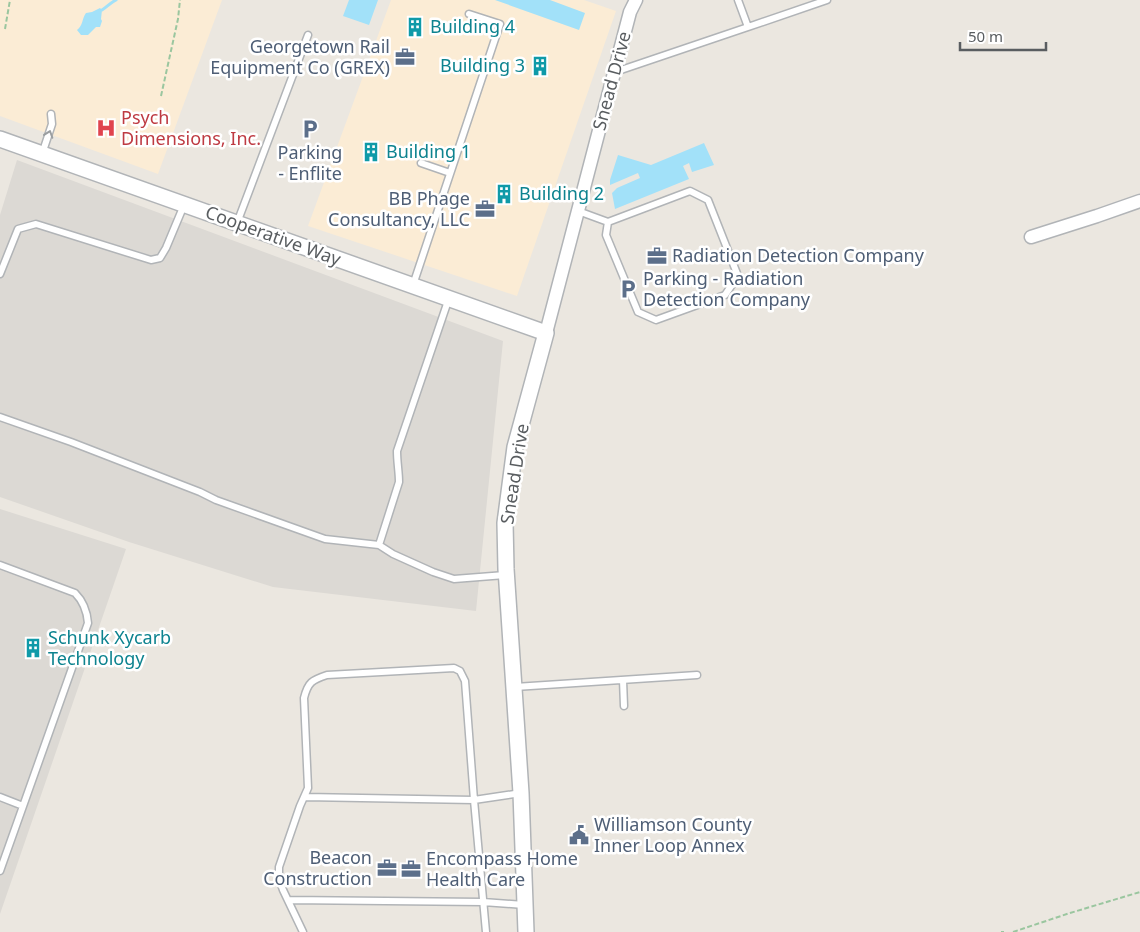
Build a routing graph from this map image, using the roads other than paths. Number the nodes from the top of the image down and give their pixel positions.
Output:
1 (636, 0) edge
2 (738, 0) edge
3 (826, 0) edge
4 (469, 14) dead end
5 (748, 28) junction
6 (308, 35) dead end
7 (614, 72) junction
8 (50, 114) dead end
9 (0, 139) edge
10 (42, 154) junction
11 (421, 163) dead end
12 (450, 173) junction
13 (1140, 201) edge
14 (184, 204) junction
15 (578, 212) junction
16 (608, 222) junction
17 (237, 223) junction
18 (1031, 237) dead end
19 (0, 274) edge
20 (413, 285) junction
21 (449, 298) junction
22 (546, 333) junction
23 (0, 417) edge
24 (379, 545) junction
25 (0, 565) edge
26 (507, 575) junction
27 (697, 675) dead end
28 (623, 680) junction
29 (514, 687) junction
30 (624, 706) dead end
31 (521, 793) junction
32 (0, 797) edge
33 (305, 797) junction
34 (474, 800) junction
35 (23, 806) junction
36 (0, 871) edge
37 (288, 900) junction
38 (483, 902) junction
39 (525, 905) junction
40 (303, 932) edge
41 (486, 932) edge
42 (526, 932) edge

1 - 7 street, Snead Drive
2 - 5 lane
3 - 5 lane
4 - 12 lane
5 - 7 lane
6 - 17 lane
7 - 15 street, Snead Drive
10 -> 8 lane
9 - 10 street, Cooperative Way
10 - 14 street, Cooperative Way
11 - 12 lane
12 - 20 lane
13 - 18 street
14 - 17 street, Cooperative Way
14 - 19 lane
15 - 16 lane
15 - 22 street, Snead Drive
16 - 16 lane
17 - 20 street, Cooperative Way
20 - 21 street, Cooperative Way
21 - 22 street, Cooperative Way
21 - 24 lane
22 - 26 street, Snead Drive
23 - 24 lane
24 - 26 lane
25 - 35 lane
26 - 29 street, Snead Drive
27 - 28 lane
28 - 29 lane
28 - 30 lane
29 - 31 street, Snead Drive
31 - 34 lane
31 - 39 street, Snead Drive
32 - 35 lane
33 - 34 lane
33 - 34 lane
33 - 37 lane
34 - 38 lane
35 - 36 lane
37 - 38 lane
37 - 40 lane
38 - 39 lane
38 - 41 lane
39 - 42 street, Snead Drive

